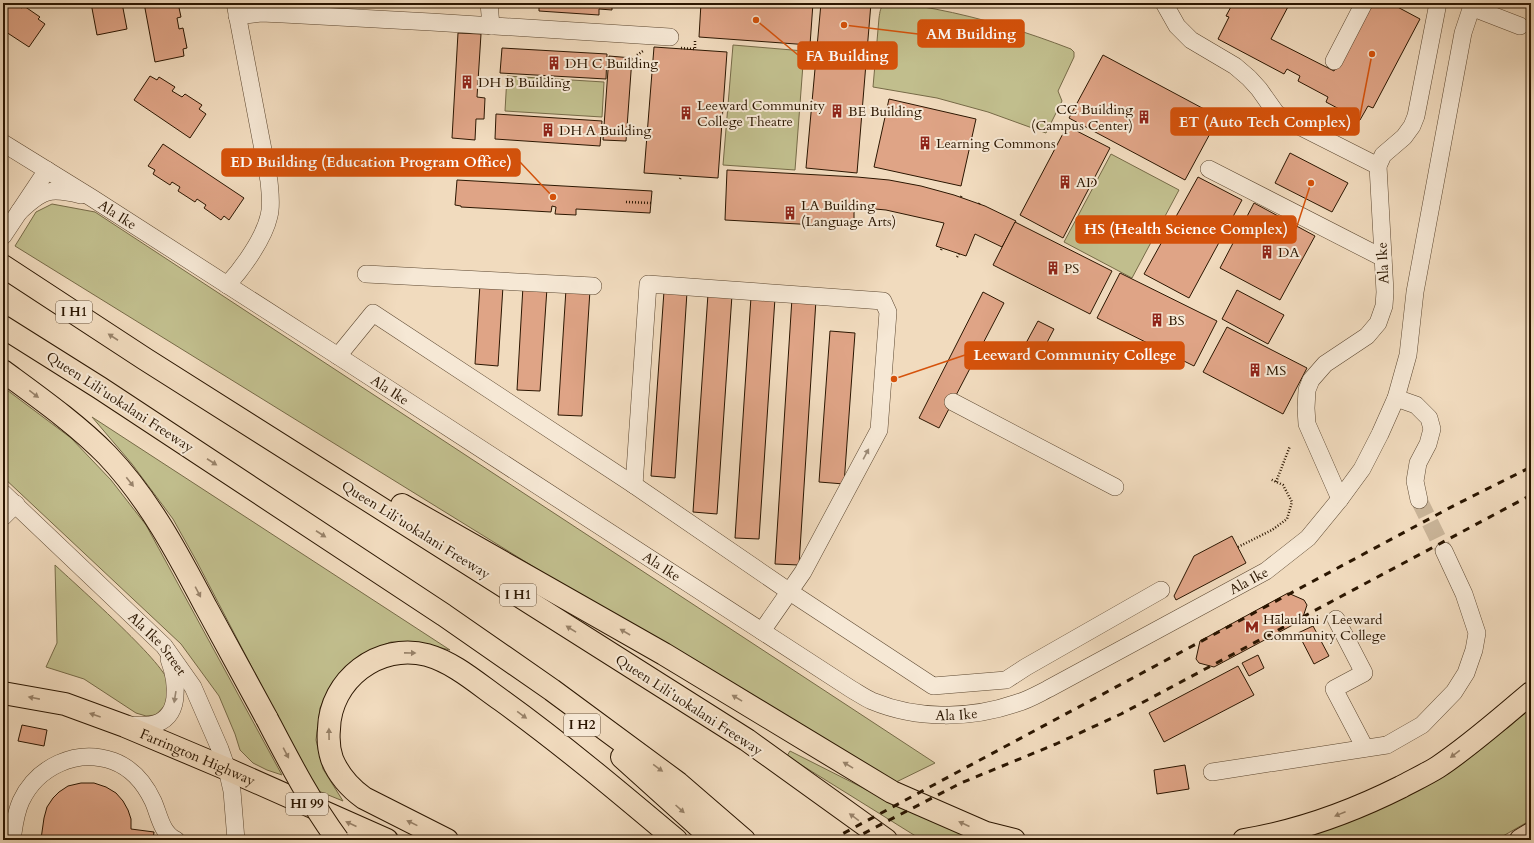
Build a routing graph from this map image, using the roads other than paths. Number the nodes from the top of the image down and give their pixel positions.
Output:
1 (489, 3) edge
2 (1164, 3) edge
3 (1364, 3) edge
4 (1433, 5) edge
5 (1472, 5) edge
6 (236, 10) edge
7 (491, 26) junction
8 (1520, 26) dead end
9 (670, 38) dead end
10 (1334, 61) dead end
11 (3, 143) edge
12 (1378, 166) junction
13 (1209, 168) dead end
14 (48, 170) junction
15 (92, 198) junction
16 (19, 212) junction
17 (3, 236) edge
18 (1383, 258) junction
19 (3, 266) edge
20 (366, 274) dead end
21 (227, 285) junction
22 (593, 286) dead end
23 (3, 327) edge
24 (338, 356) junction
25 (145, 359) junction
26 (3, 371) edge
27 (1396, 398) junction
28 (953, 402) dead end
29 (634, 484) junction
30 (1115, 487) dead end
31 (3, 493) edge
32 (1340, 500) junction
33 (1419, 500) tunnel mouth
34 (16, 504) junction
35 (3, 517) edge
36 (1444, 551) tunnel mouth
37 (1161, 590) dead end
38 (790, 592) junction
39 (444, 615) junction
40 (1336, 619) dead end
41 (762, 631) junction
42 (164, 646) junction
43 (1531, 687) edge
44 (3, 692) edge
45 (1531, 693) edge
46 (126, 726) junction
47 (1486, 730) junction
48 (1365, 748) junction
49 (227, 769) junction
50 (1212, 772) dead end
51 (1531, 834) edge
52 (12, 840) edge
53 (176, 840) edge
54 (236, 840) edge
55 (338, 840) edge
56 (386, 840) edge
57 (447, 840) edge
58 (676, 840) edge
59 (714, 840) edge
60 (744, 840) edge
61 (886, 840) edge
62 (1014, 840) edge
63 (1244, 840) edge
64 (1520, 840) edge

1 - 7 street
2 - 12 street
3 - 10 street
4 - 12 street
5 - 8 street
5 - 27 street, Ala Ike
6 - 7 street
6 - 21 street
7 - 9 street
11 - 14 street, Ala Ike
12 - 18 street, Ala Ike
13 - 18 street
14 - 15 street, Ala Ike
14 - 16 street
15 - 16 street
15 - 21 street, Ala Ike
16 - 17 street
18 - 32 street, Ala Ike
25 -> 19 main road, Queen Liliʻuokalani Freeway / I H1
20 - 22 street
21 - 24 street, Ala Ike
23 -> 39 main road, Queen Liliʻuokalani Freeway
24 - 29 street
24 - 41 street, Ala Ike
61 -> 25 main road, Queen Liliʻuokalani Freeway / I H1
62 -> 25 main road
26 -> 55 main road, bridge
27 - 32 street, Ala Ike
27 - 33 street
28 - 30 street
29 - 38 street
38 -> 29 street
31 - 34 street, Ala Ike Street
32 - 41 street, Ala Ike
34 - 35 street
34 - 42 street, Ala Ike Street
36 - 48 street
37 - 38 street
38 - 41 street
39 -> 59 main road, I H2
39 -> 60 main road, Queen Liliʻuokalani Freeway
40 - 48 street
42 -> 46 street
42 - 49 street, Ala Ike Street
43 - 47 main road
46 -> 44 main road, Farrington Highway / HI 99
45 - 47 main road
46 - 49 main road, Farrington Highway / HI 99
47 -> 63 main road
48 - 50 street
49 - 54 street, Ala Ike Street
56 -> 49 main road, Farrington Highway / HI 99
51 - 64 main road
52 - 53 street
57 -> 58 main road

